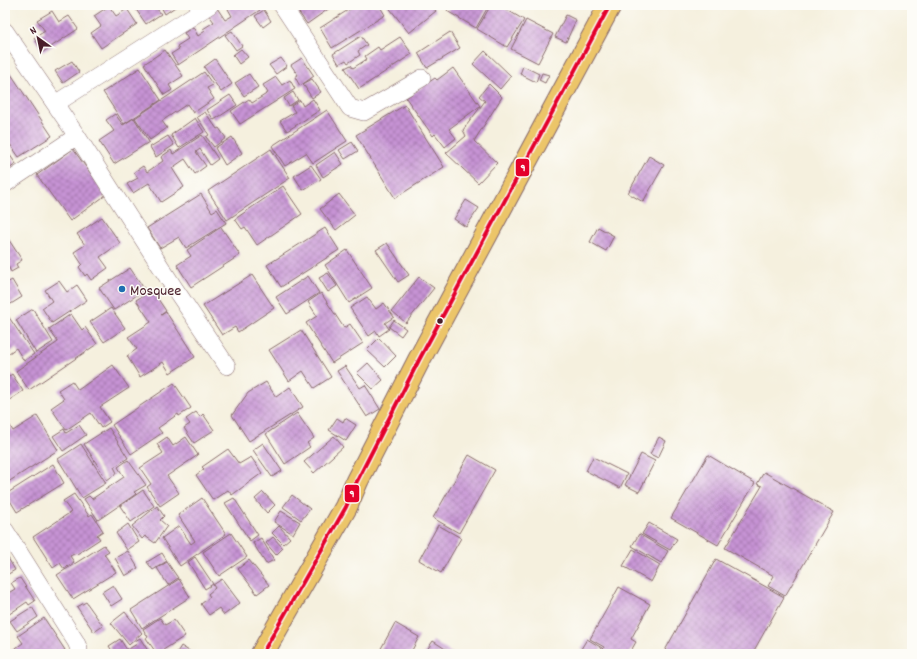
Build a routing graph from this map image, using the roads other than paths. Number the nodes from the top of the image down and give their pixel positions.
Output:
1 (210, 5) edge
2 (282, 5) edge
3 (610, 5) edge
4 (5, 31) edge
5 (422, 78) dead end
6 (55, 104) junction
7 (77, 136) junction
8 (5, 184) edge
9 (227, 366) dead end
10 (5, 530) edge
11 (78, 654) edge
12 (262, 654) edge

1 - 6 street
2 - 5 street
3 - 12 main road
4 - 6 street
6 - 7 street
7 - 8 street
7 - 9 street
10 - 11 street

